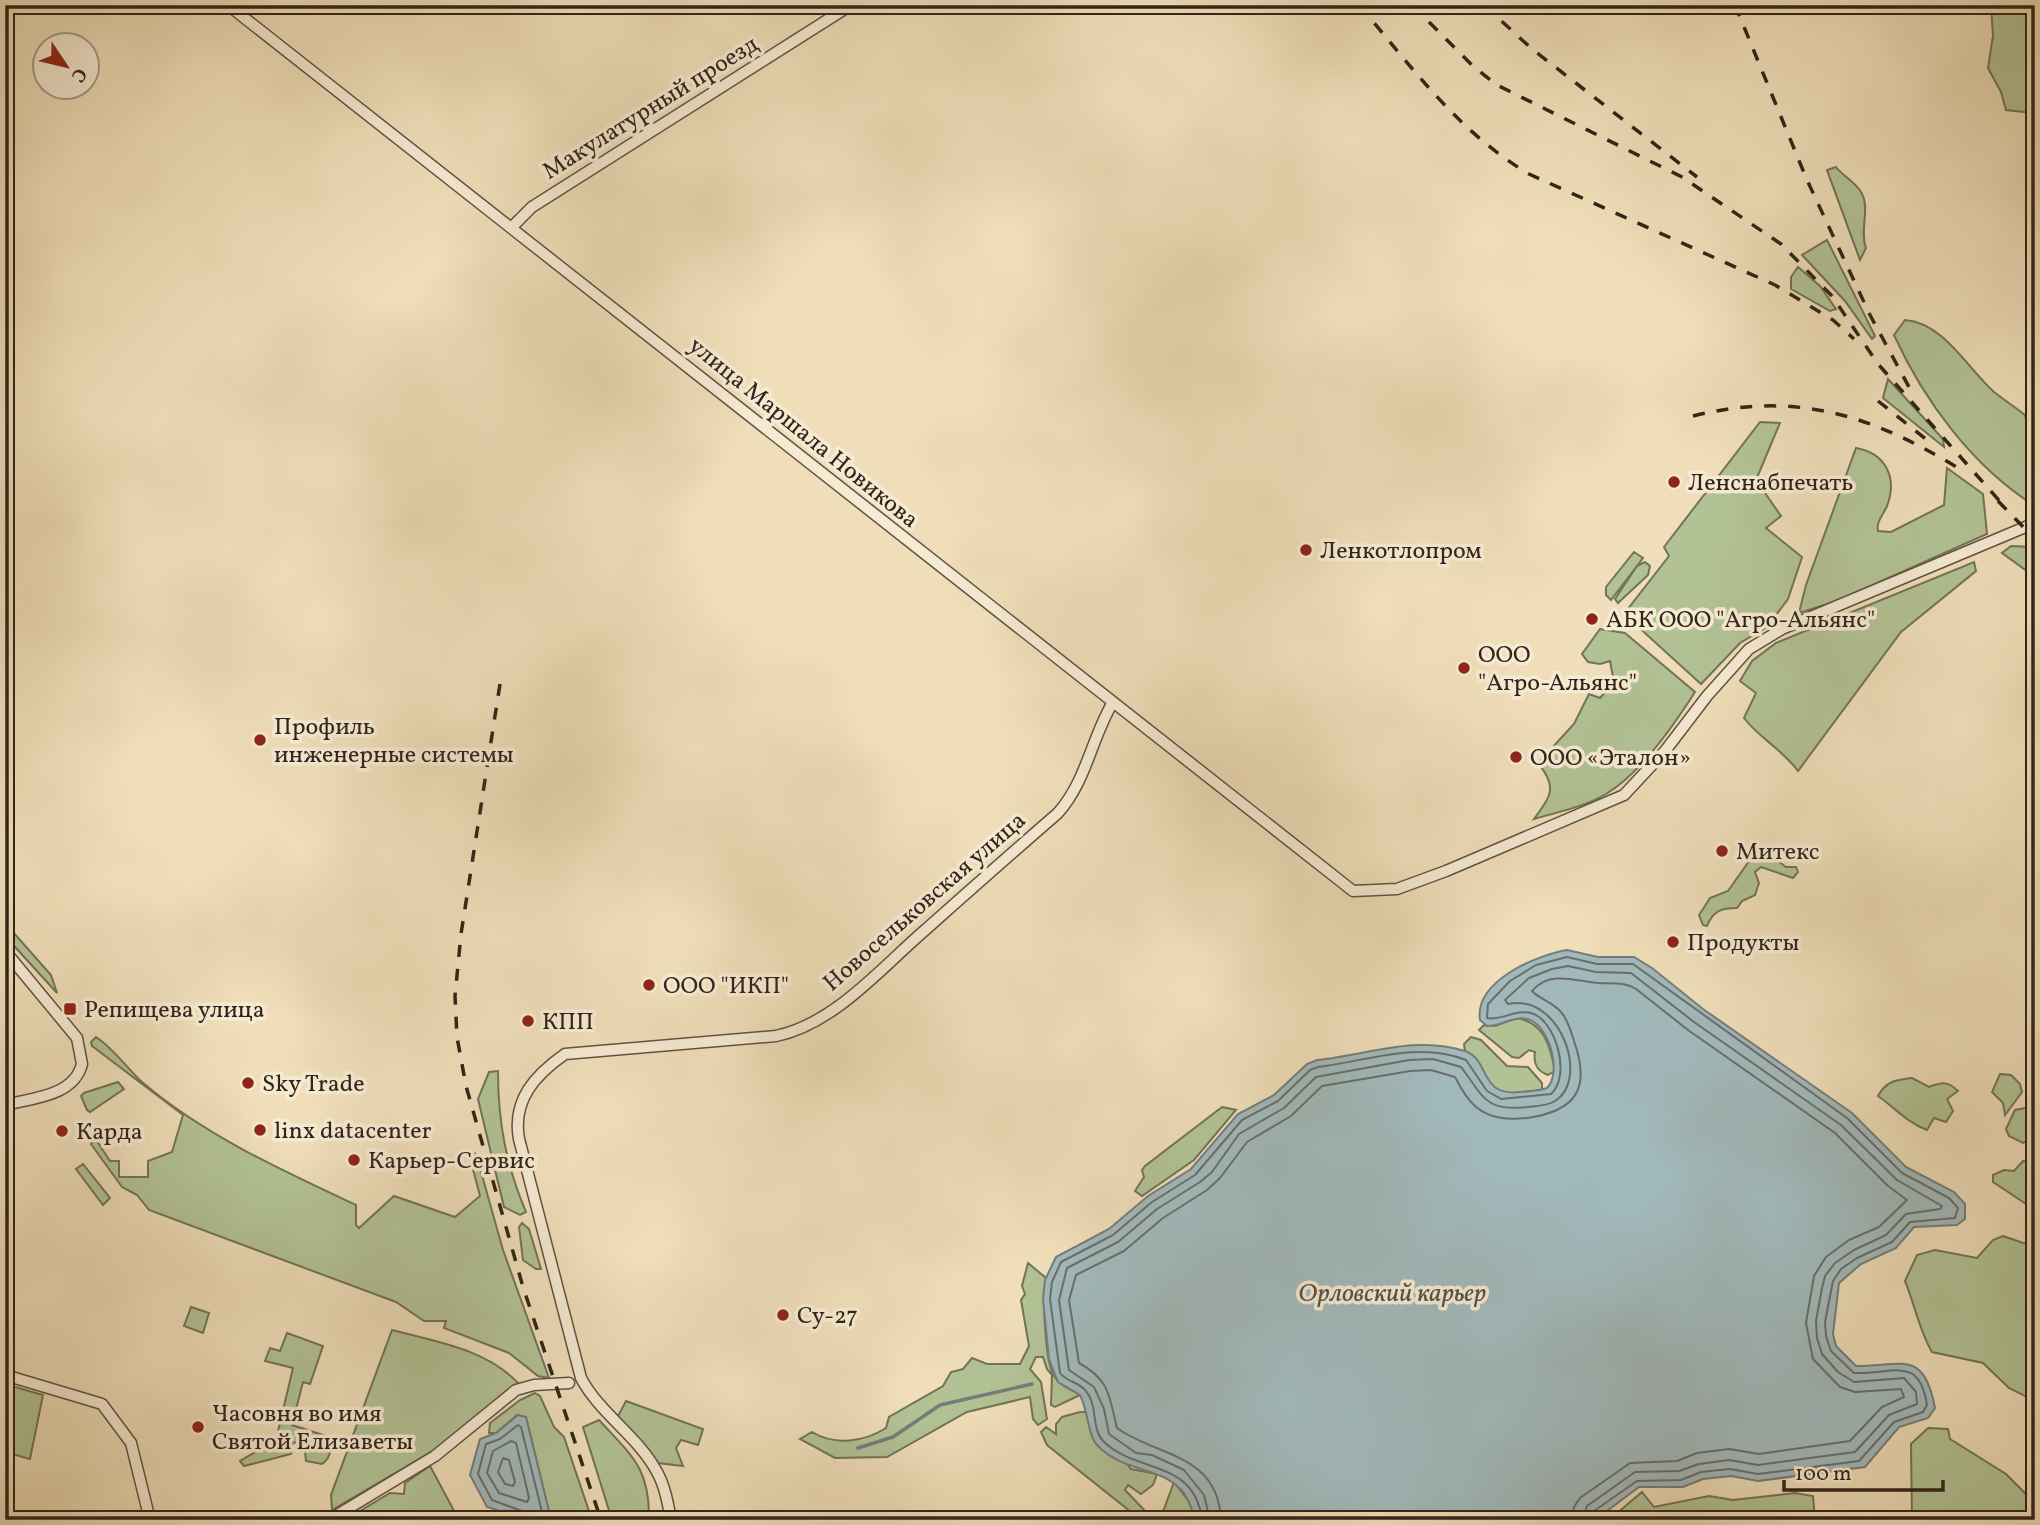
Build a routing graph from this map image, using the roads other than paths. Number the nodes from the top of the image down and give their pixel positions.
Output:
1 (228, 5) edge
2 (851, 5) edge
3 (512, 227) junction
4 (2035, 523) edge
5 (1113, 702) junction
6 (5, 951) edge
7 (5, 1105) edge
8 (5, 1375) edge
9 (569, 1383) dead end
10 (150, 1520) edge
11 (330, 1520) edge
12 (671, 1520) edge

1 - 3 street, улица Маршала Новикова
2 - 3 street, Макулатурный проезд
3 - 5 street, улица Маршала Новикова
4 - 5 street, улица Маршала Новикова
5 - 12 street, Новосельковская улица
6 - 7 street
8 - 10 street
9 - 11 street

